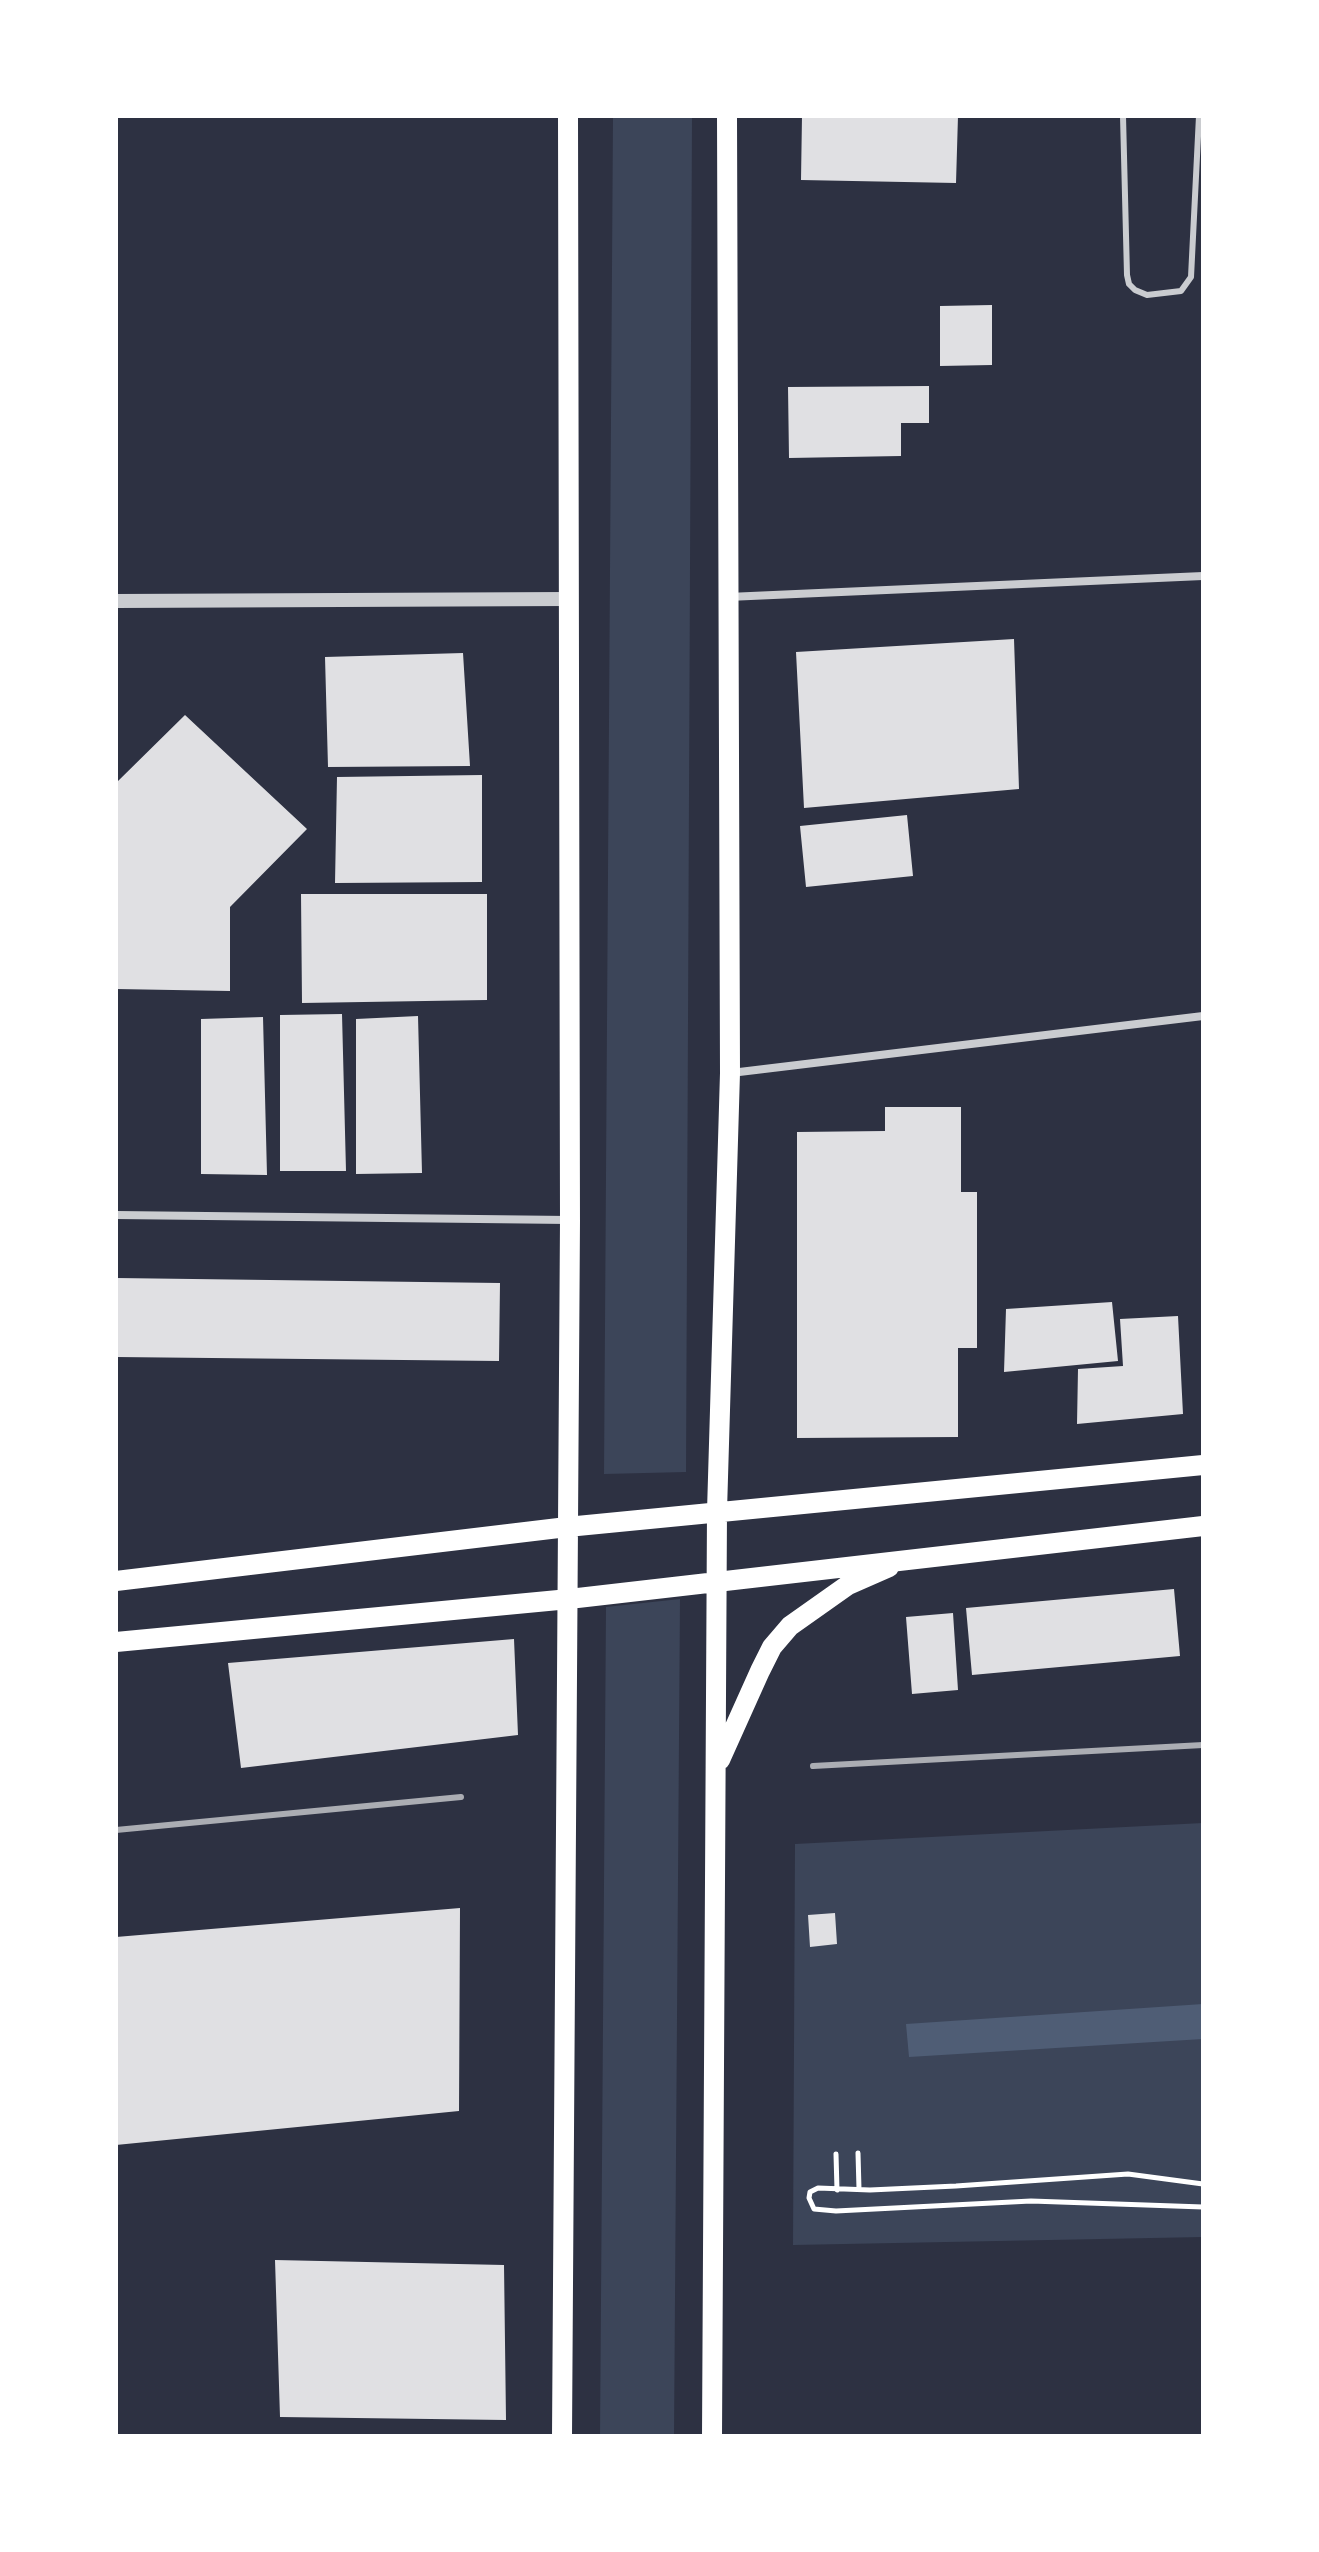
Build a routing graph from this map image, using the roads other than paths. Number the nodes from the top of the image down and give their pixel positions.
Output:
1 (568, 116) edge
2 (727, 116) edge
3 (1123, 116) edge
4 (1199, 116) edge
5 (1203, 576) edge
6 (727, 597) junction
7 (568, 599) junction
8 (116, 601) edge
9 (1203, 1016) edge
10 (730, 1073) junction
11 (116, 1215) edge
12 (570, 1220) junction
13 (1203, 1465) edge
14 (717, 1511) junction
15 (1203, 1526) edge
16 (567, 1527) junction
17 (909, 1558) junction
18 (116, 1581) edge
19 (717, 1582) junction
20 (569, 1599) junction
21 (116, 1642) edge
22 (717, 1768) junction
23 (562, 2436) edge
24 (712, 2436) edge

1 - 7 main road
2 - 6 main road
3 - 4 lane
5 - 6 street
6 - 10 main road
7 - 8 street
7 - 12 main road
9 - 10 street
10 - 14 main road
11 - 12 street
12 - 16 main road
13 - 14 main road
14 - 16 main road
14 - 19 main road
15 - 17 main road
16 - 18 main road
16 - 20 main road
17 - 19 main road
17 - 22 main road
19 - 20 main road
19 - 22 main road
20 - 21 main road
20 - 23 main road
22 - 24 main road

